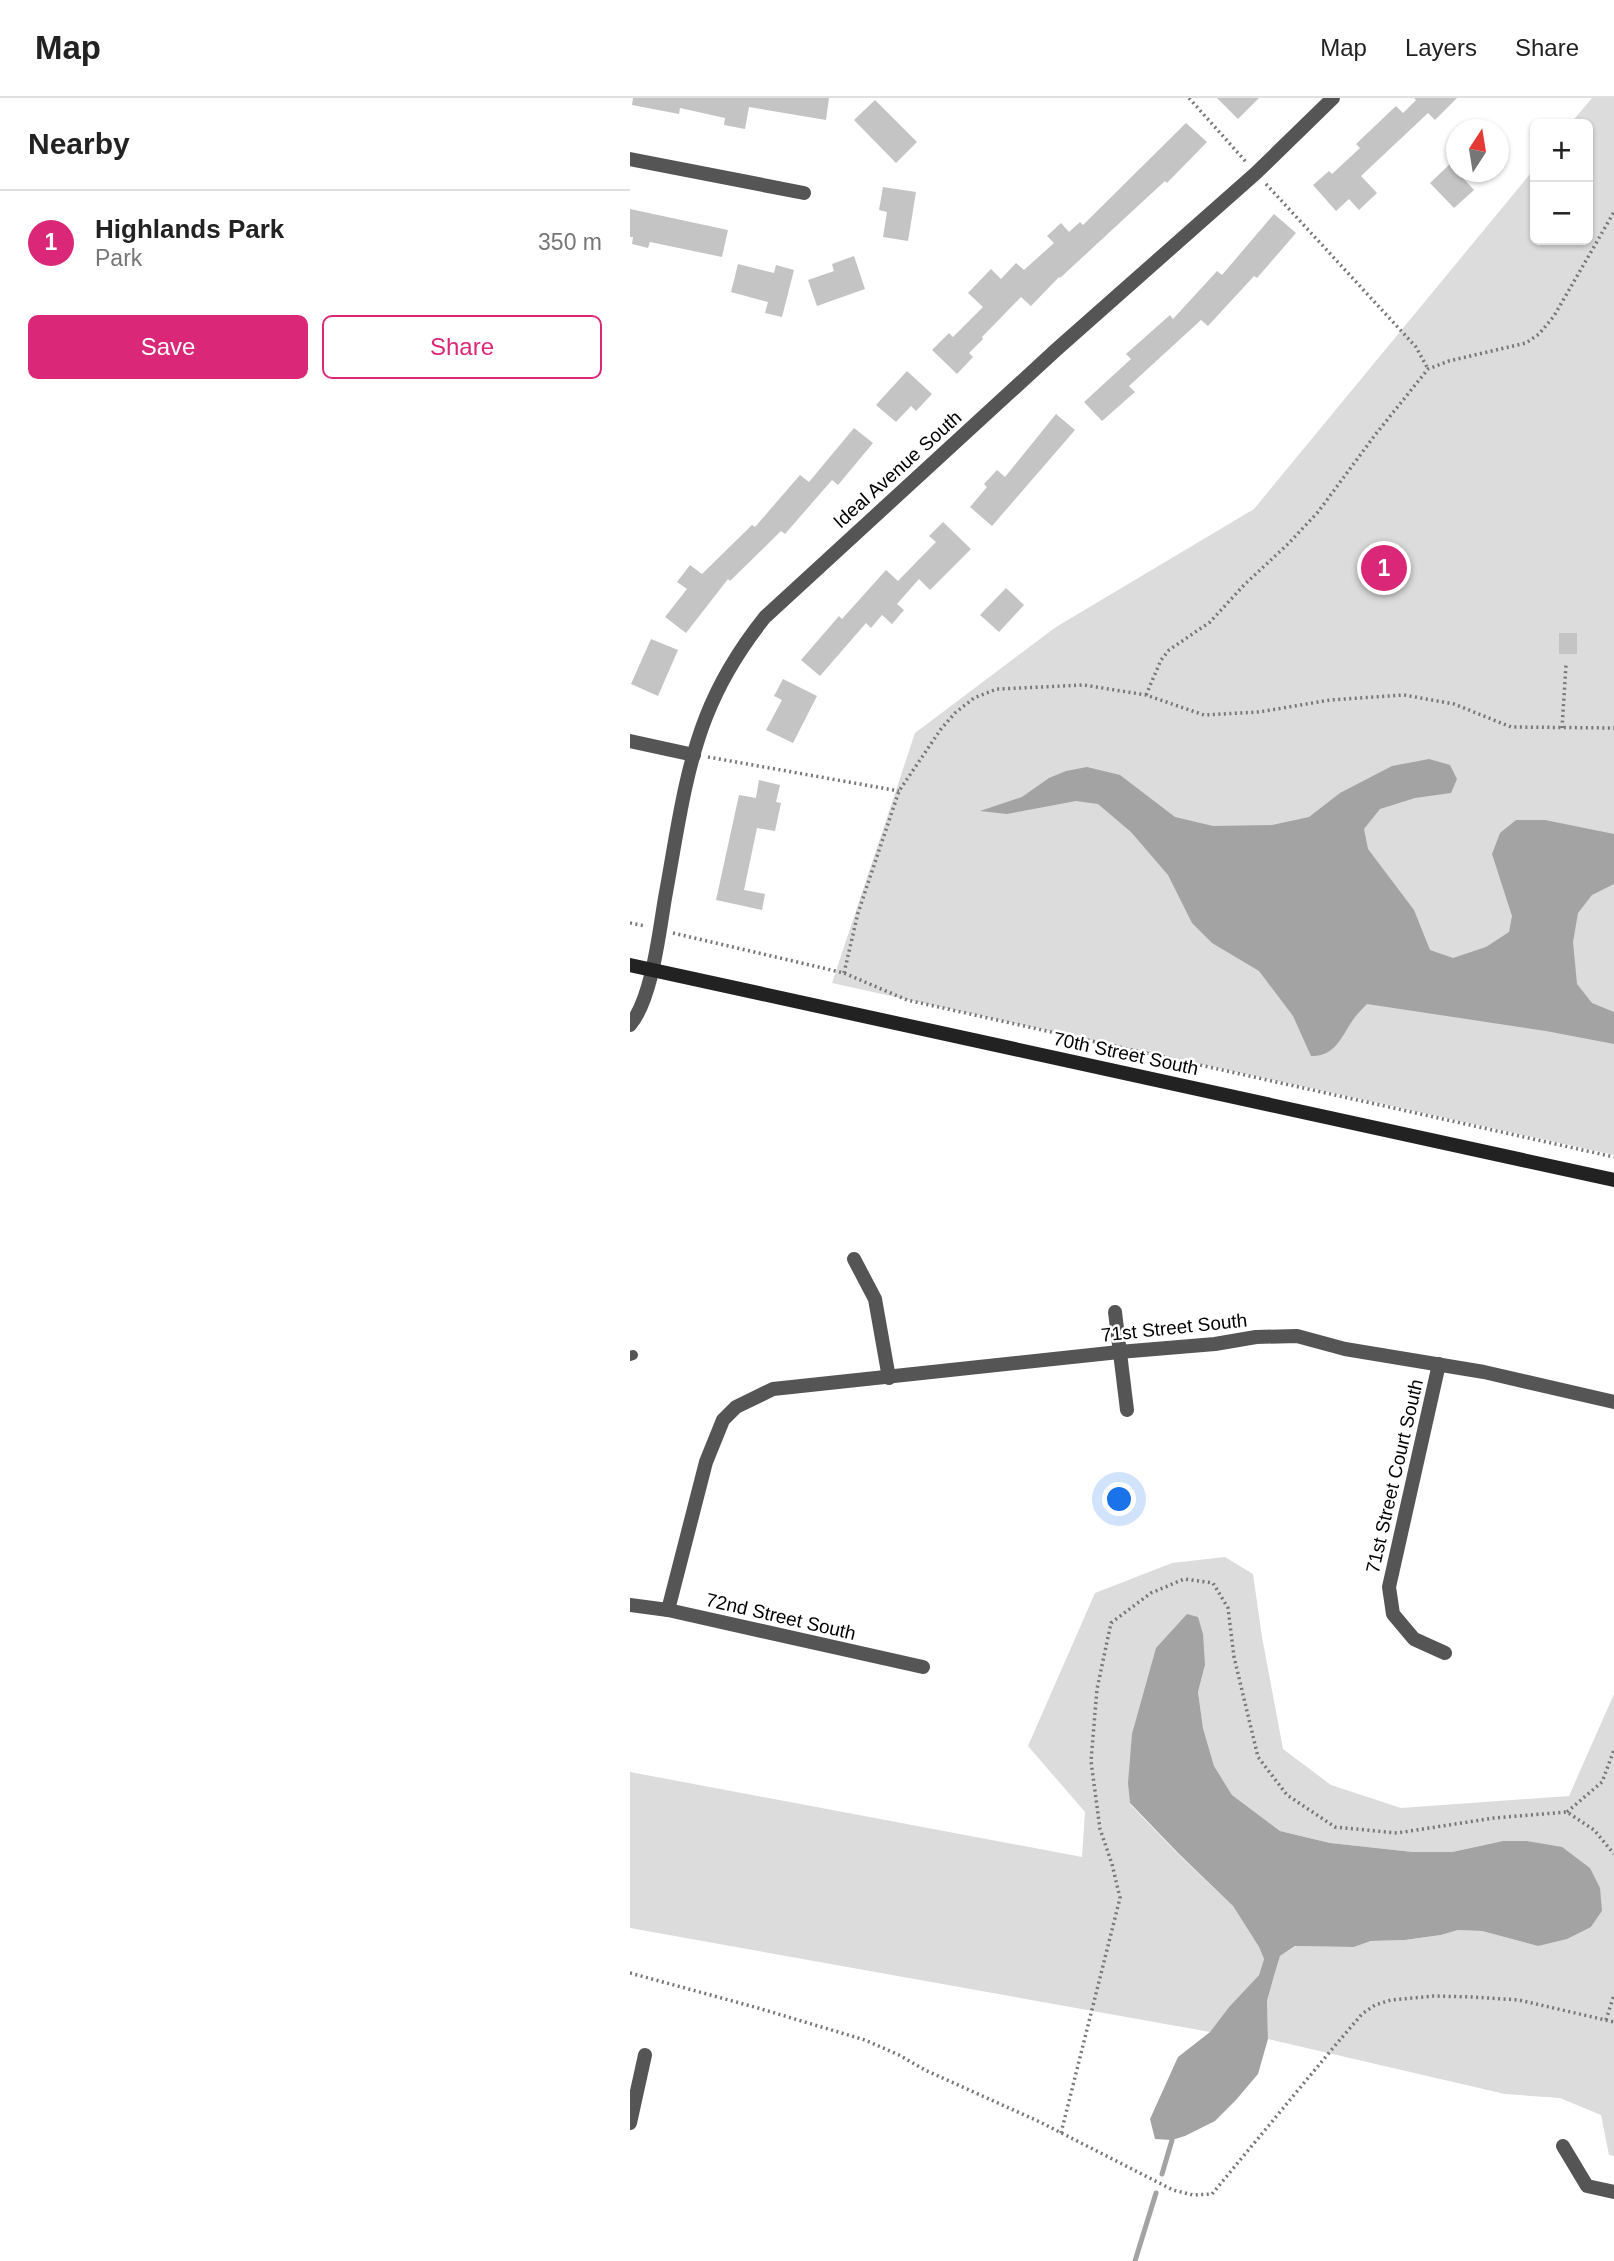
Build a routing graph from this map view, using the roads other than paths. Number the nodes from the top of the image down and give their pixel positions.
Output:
1 (1333, 98) edge
2 (630, 159) edge
3 (804, 194) dead end
4 (630, 741) edge
5 (694, 755) junction
6 (630, 965) edge
7 (652, 970) junction
8 (630, 1025) edge
9 (1614, 1180) edge
10 (854, 1259) dead end
11 (1115, 1312) dead end
12 (1119, 1352) junction
13 (1439, 1364) junction
14 (890, 1378) junction
15 (1614, 1402) edge
16 (1127, 1410) dead end
17 (630, 1605) edge
18 (668, 1610) junction
19 (1445, 1653) dead end
20 (923, 1667) dead end
21 (645, 2055) dead end
22 (630, 2123) edge
23 (1563, 2146) dead end
24 (1614, 2192) edge

1 - 5 street, Ideal Avenue South
2 - 3 street
4 - 5 street
5 - 7 street, Ideal Avenue South
6 - 7 main road, 70th Street South
7 - 8 street, Ideal Avenue South
7 - 9 main road, 70th Street South
10 - 14 street
11 - 12 street
12 - 13 street, 71st Street South
12 - 14 street, 71st Street South
12 - 16 street
13 - 15 street, 71st Street South
13 - 19 street, 71st Street Court South
14 - 18 street, 71st Street South
17 - 18 street, 72nd Street South
18 - 20 street, 72nd Street South
21 - 22 street
23 - 24 street

